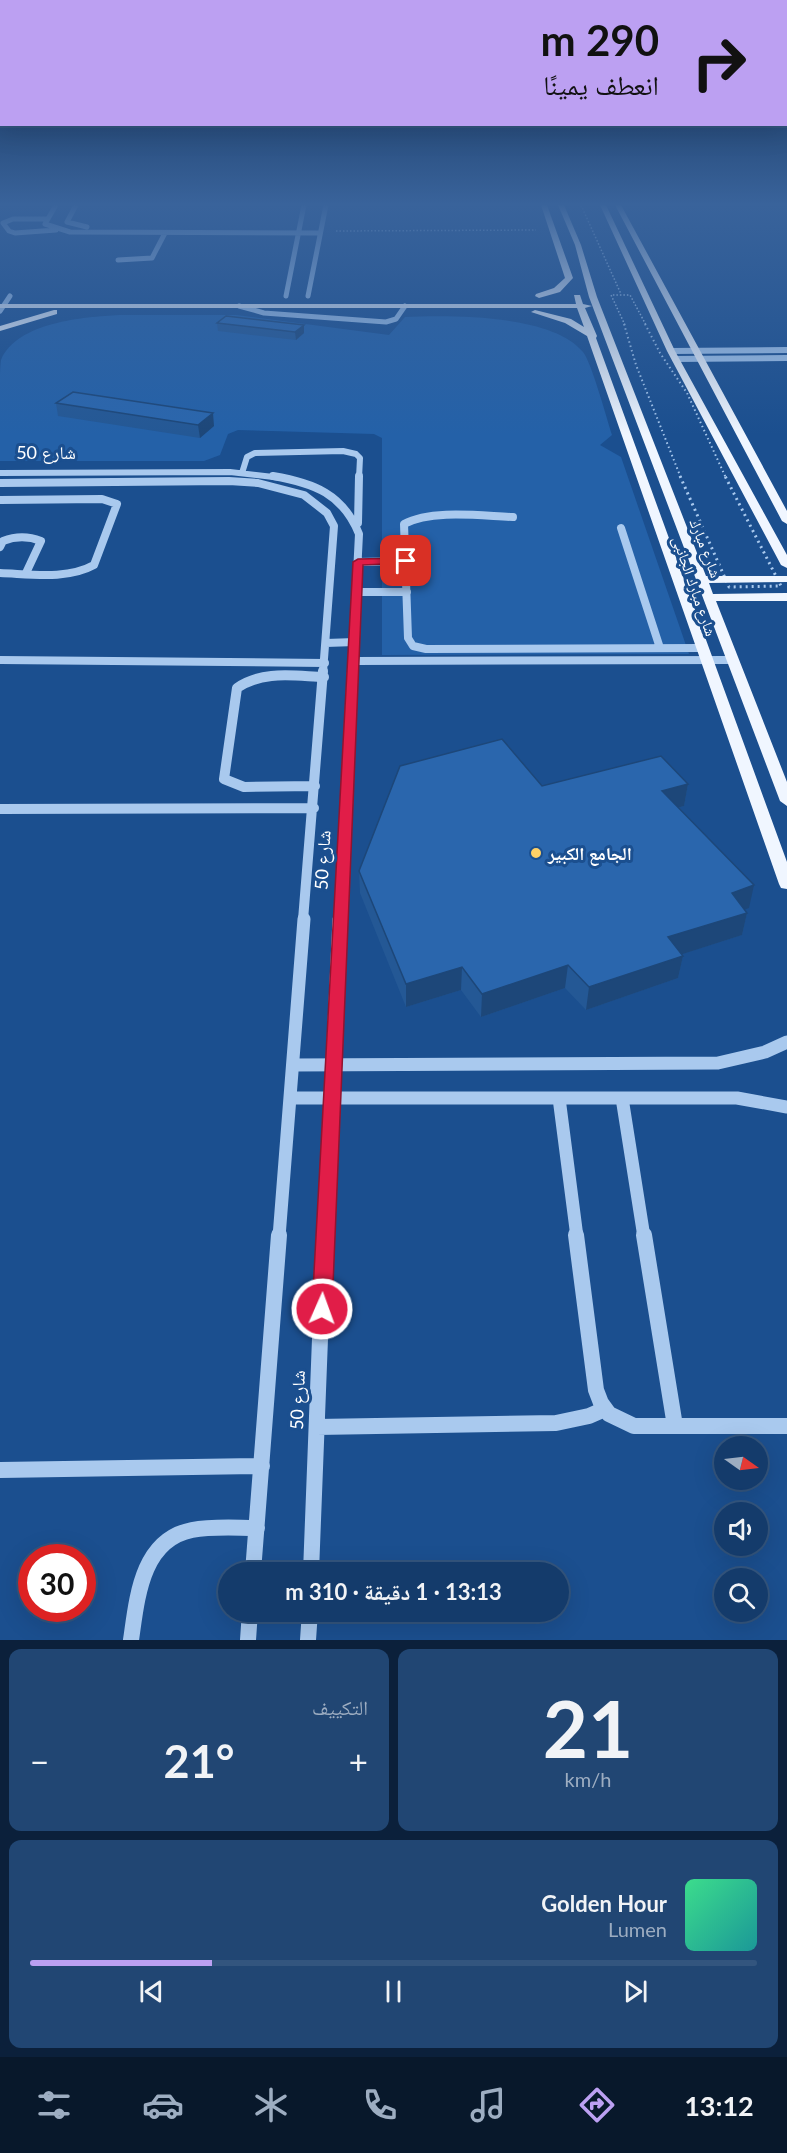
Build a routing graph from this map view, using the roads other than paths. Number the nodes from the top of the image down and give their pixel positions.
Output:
1 (289, 282) edge
2 (311, 282) edge
3 (565, 282) edge
4 (589, 282) edge
5 (639, 282) edge
6 (659, 282) edge
7 (0, 296) edge
8 (10, 296) junction
9 (22, 296) dead end
10 (274, 296) dead end
11 (286, 296) junction
12 (308, 296) junction
13 (319, 296) dead end
14 (372, 296) dead end
15 (527, 296) dead end
16 (539, 296) junction
17 (579, 301) junction
18 (595, 301) junction
19 (97, 306) junction
20 (239, 306) junction
21 (314, 306) junction
22 (371, 306) junction
23 (405, 306) junction
24 (503, 306) junction
25 (1, 308) edge
26 (313, 317) junction
27 (0, 329) edge
28 (593, 336) junction
29 (787, 350) edge
30 (698, 354) junction
31 (673, 355) junction
32 (787, 358) edge
33 (630, 443) junction
34 (650, 443) junction
35 (0, 473) edge
36 (242, 473) junction
37 (192, 477) junction
38 (0, 483) edge
39 (34, 483) junction
40 (0, 500) edge
41 (25, 500) junction
42 (513, 517) dead end
43 (787, 521) edge
44 (358, 526) junction
45 (621, 528) dead end
46 (0, 547) edge
47 (406, 561) junction
48 (358, 562) junction
49 (787, 565) edge
50 (0, 573) edge
51 (26, 573) junction
52 (782, 579) edge
53 (702, 580) junction
54 (357, 592) junction
55 (407, 592) junction
56 (787, 597) edge
57 (709, 598) junction
58 (355, 642) junction
59 (326, 643) junction
60 (660, 648) junction
61 (703, 654) junction
62 (0, 660) edge
63 (732, 660) junction
64 (354, 661) junction
65 (325, 663) junction
66 (324, 677) junction
67 (315, 786) junction
68 (787, 801) edge
69 (314, 808) junction
70 (0, 809) edge
71 (787, 884) edge
72 (787, 1042) edge
73 (294, 1065) junction
74 (332, 1066) junction
75 (330, 1097) junction
76 (291, 1098) junction
77 (559, 1098) junction
78 (622, 1098) junction
79 (787, 1107) edge
80 (605, 1409) junction
81 (675, 1426) junction
82 (787, 1426) edge
83 (317, 1427) junction
84 (262, 1466) junction
85 (0, 1470) edge
86 (257, 1528) junction
87 (254, 1562) edge
88 (311, 1562) edge
89 (249, 1622) edge
90 (309, 1622) edge
91 (131, 1640) edge
92 (248, 1640) edge
93 (308, 1640) edge

1 - 11 street
2 - 12 street
3 - 16 main road
4 - 18 main road, شارع مبارك
5 - 31 main road
6 - 30 main road
7 - 8 main road
8 - 9 main road
8 - 25 street
10 - 11 main road
11 - 12 main road
12 - 13 main road
14 - 22 main road
15 - 16 main road
16 - 17 main road
17 - 18 main road
17 - 24 main road
17 - 28 main road, شارع مبارك الجانبى
18 - 34 main road, شارع مبارك
19 - 20 main road
19 - 25 main road
19 - 27 main road
20 - 21 main road
20 - 26 street
21 - 22 main road
21 - 26 main road
22 - 23 main road
23 - 24 main road
23 - 26 street
24 - 28 main road
28 - 33 main road, شارع مبارك الجانبى
29 - 30 street
30 - 31 street
30 - 32 street
30 - 43 main road
31 - 49 main road
33 - 34 main road
33 - 61 main road, شارع مبارك الجانبى
34 - 53 main road, شارع مبارك
35 - 37 street, شارع 50
36 - 37 street, شارع 50
36 - 44 street, شارع 50
36 - 44 street
37 - 39 street, شارع 50
37 - 59 street, شارع 50
38 - 39 street, شارع 50
39 - 41 street
40 - 41 street
41 - 51 street
42 - 47 street
44 - 48 street, شارع 50
45 - 60 street
46 - 51 street
47 - 48 street
47 - 55 street
48 - 54 street, شارع 50
50 - 51 street
52 - 53 main road
53 - 57 main road, شارع مبارك
54 - 55 street
54 - 58 street, شارع 50
55 - 60 street
56 - 57 main road
57 - 63 main road, شارع مبارك
58 - 59 street
58 - 64 street, شارع 50
59 - 65 street, شارع 50
60 - 61 street
61 - 63 street
61 - 64 street
61 - 71 main road, شارع مبارك الجانبى
62 - 65 street
63 - 68 main road, شارع مبارك
64 - 74 street, شارع 50
65 - 66 street, شارع 50
66 - 67 street, شارع 50
66 - 67 street
67 - 69 street, شارع 50
69 - 70 street
69 - 73 street, شارع 50
72 - 74 street
73 - 74 street
73 - 76 street, شارع 50
74 - 75 street, شارع 50
75 - 76 street
75 - 77 street
75 - 83 street, شارع 50
76 - 84 street, شارع 50
77 - 78 street
77 - 80 street
78 - 79 street
78 - 81 street
80 - 81 street
80 - 83 street
81 - 82 street
83 - 88 street, شارع 50
84 - 85 street
84 - 86 street, شارع 50
86 - 87 street, شارع 50
86 - 91 street
89 - 92 street
90 - 93 street

